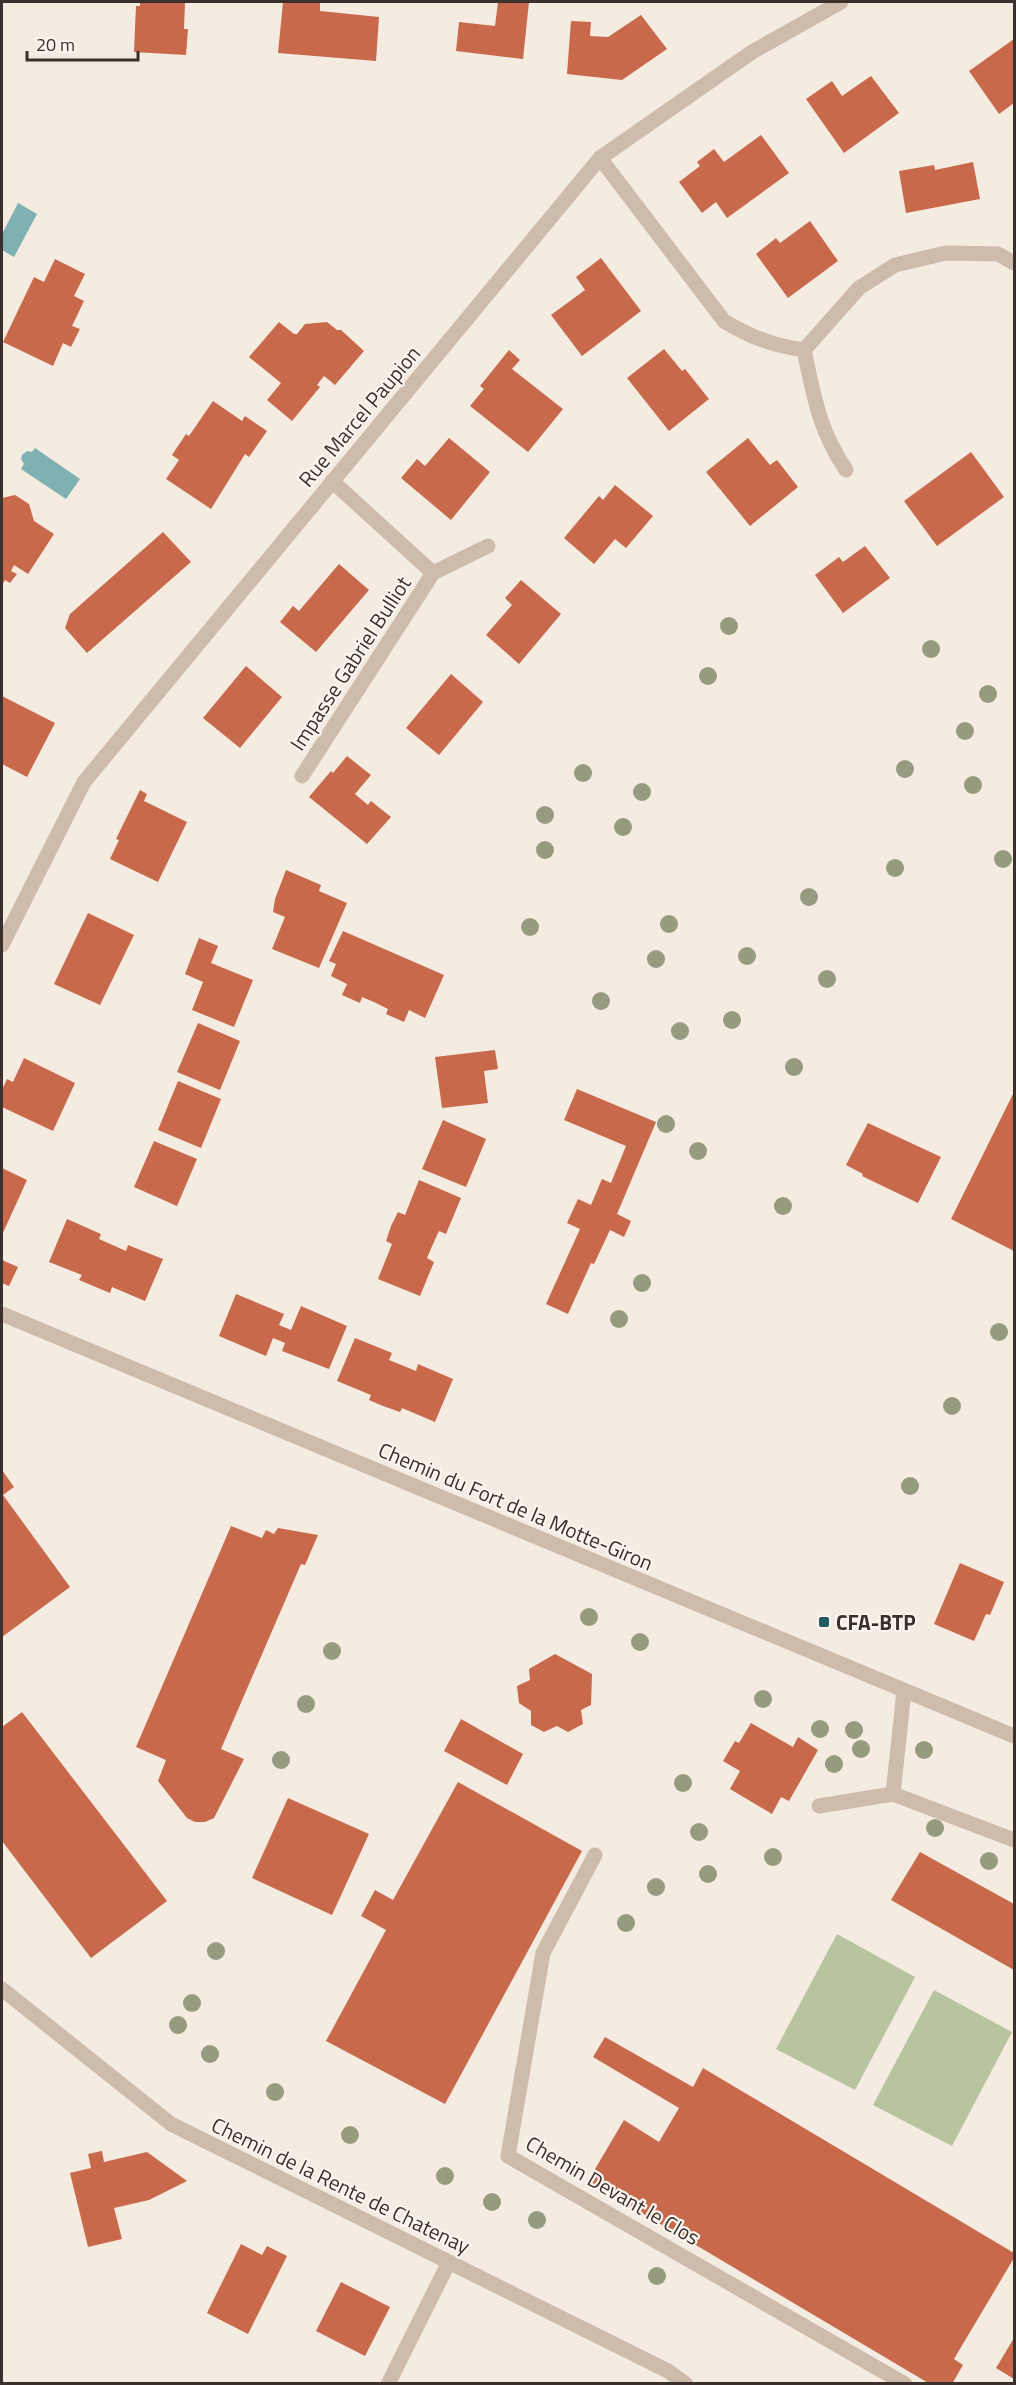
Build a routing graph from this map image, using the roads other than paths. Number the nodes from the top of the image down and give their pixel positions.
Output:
1 (841, 2) edge
2 (600, 158) junction
3 (1014, 263) edge
4 (804, 350) junction
5 (846, 470) dead end
6 (332, 481) junction
7 (488, 546) dead end
8 (433, 573) junction
9 (302, 776) dead end
10 (2, 945) edge
11 (2, 1314) edge
12 (904, 1691) junction
13 (1014, 1736) edge
14 (893, 1794) junction
15 (819, 1806) dead end
16 (1014, 1840) edge
17 (595, 1855) dead end
18 (2, 1989) edge
19 (449, 2262) junction
20 (388, 2384) edge
21 (686, 2384) edge
22 (905, 2384) edge

1 - 2 street, Rue Marcel Paupion
2 - 4 street
2 - 6 street, Rue Marcel Paupion
3 - 4 street
4 - 5 street
6 - 8 street, Impasse Gabriel Bulliot
6 - 10 street, Rue Marcel Paupion
7 - 8 street, Impasse Gabriel Bulliot
8 - 9 street, Impasse Gabriel Bulliot
11 - 12 street, Chemin du Fort de la Motte-Giron
12 - 13 street, Chemin du Fort de la Motte-Giron
12 - 14 street
14 - 15 street
14 - 16 street
17 - 22 street, Chemin Devant le Clos
18 - 19 street, Chemin de la Rente de Chatenay
19 - 20 street
19 - 21 street, Chemin de la Rente de Chatenay

